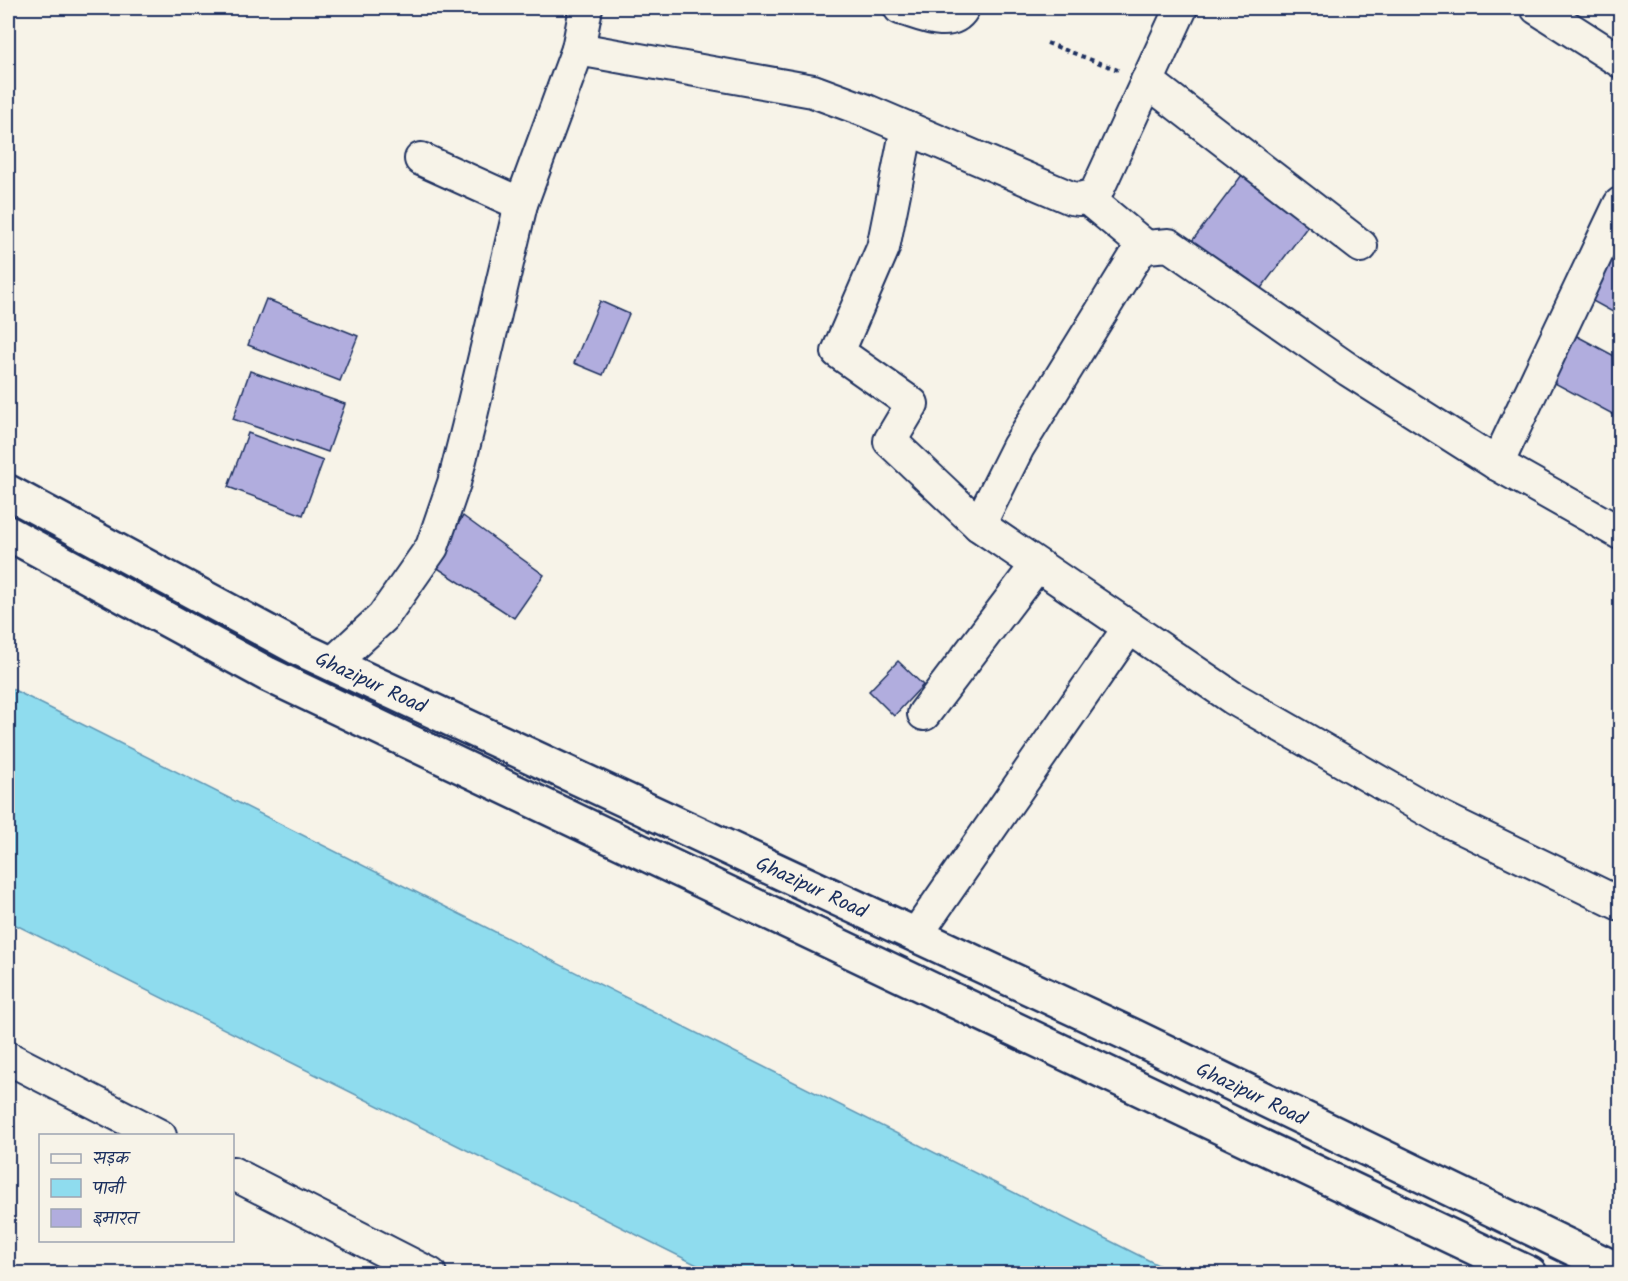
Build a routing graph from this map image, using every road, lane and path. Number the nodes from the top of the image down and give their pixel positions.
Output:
1 (586, 8) edge
2 (900, 8) edge
3 (963, 8) edge
4 (1181, 8) edge
5 (1537, 8) edge
6 (1047, 43) dead end
7 (578, 49) junction
8 (1620, 61) edge
9 (1147, 81) junction
10 (907, 129) junction
11 (421, 159) dead end
12 (1087, 198) junction
13 (521, 204) junction
14 (1620, 204) edge
15 (1361, 246) dead end
16 (1146, 247) junction
17 (1497, 464) junction
18 (8, 492) edge
19 (979, 525) junction
20 (8, 533) edge
21 (1620, 533) edge
22 (1037, 565) junction
23 (1129, 628) junction
24 (332, 664) junction
25 (924, 714) dead end
26 (1620, 903) edge
27 (916, 935) junction
28 (8, 1058) edge
29 (156, 1134) edge
30 (234, 1174) edge
31 (1620, 1271) edge
32 (430, 1274) edge
33 (1530, 1274) edge

1 - 7 street
2 - 3 street
4 - 9 street
5 - 8 street
6 - 9 path
7 - 10 street
7 - 13 street
9 - 12 street
9 - 15 street
10 - 12 street
10 - 19 street
11 - 13 street
12 - 16 street
13 - 24 street
14 - 17 street
16 - 17 street
16 - 19 street
17 - 21 street
18 - 24 main road, Ghazipur Road
19 - 22 street
20 - 33 main road, Ghazipur Road
22 - 23 street
22 - 25 street
23 - 26 street
23 - 27 street
24 - 27 main road, Ghazipur Road
27 - 31 main road, Ghazipur Road
28 - 29 street
30 - 32 street

